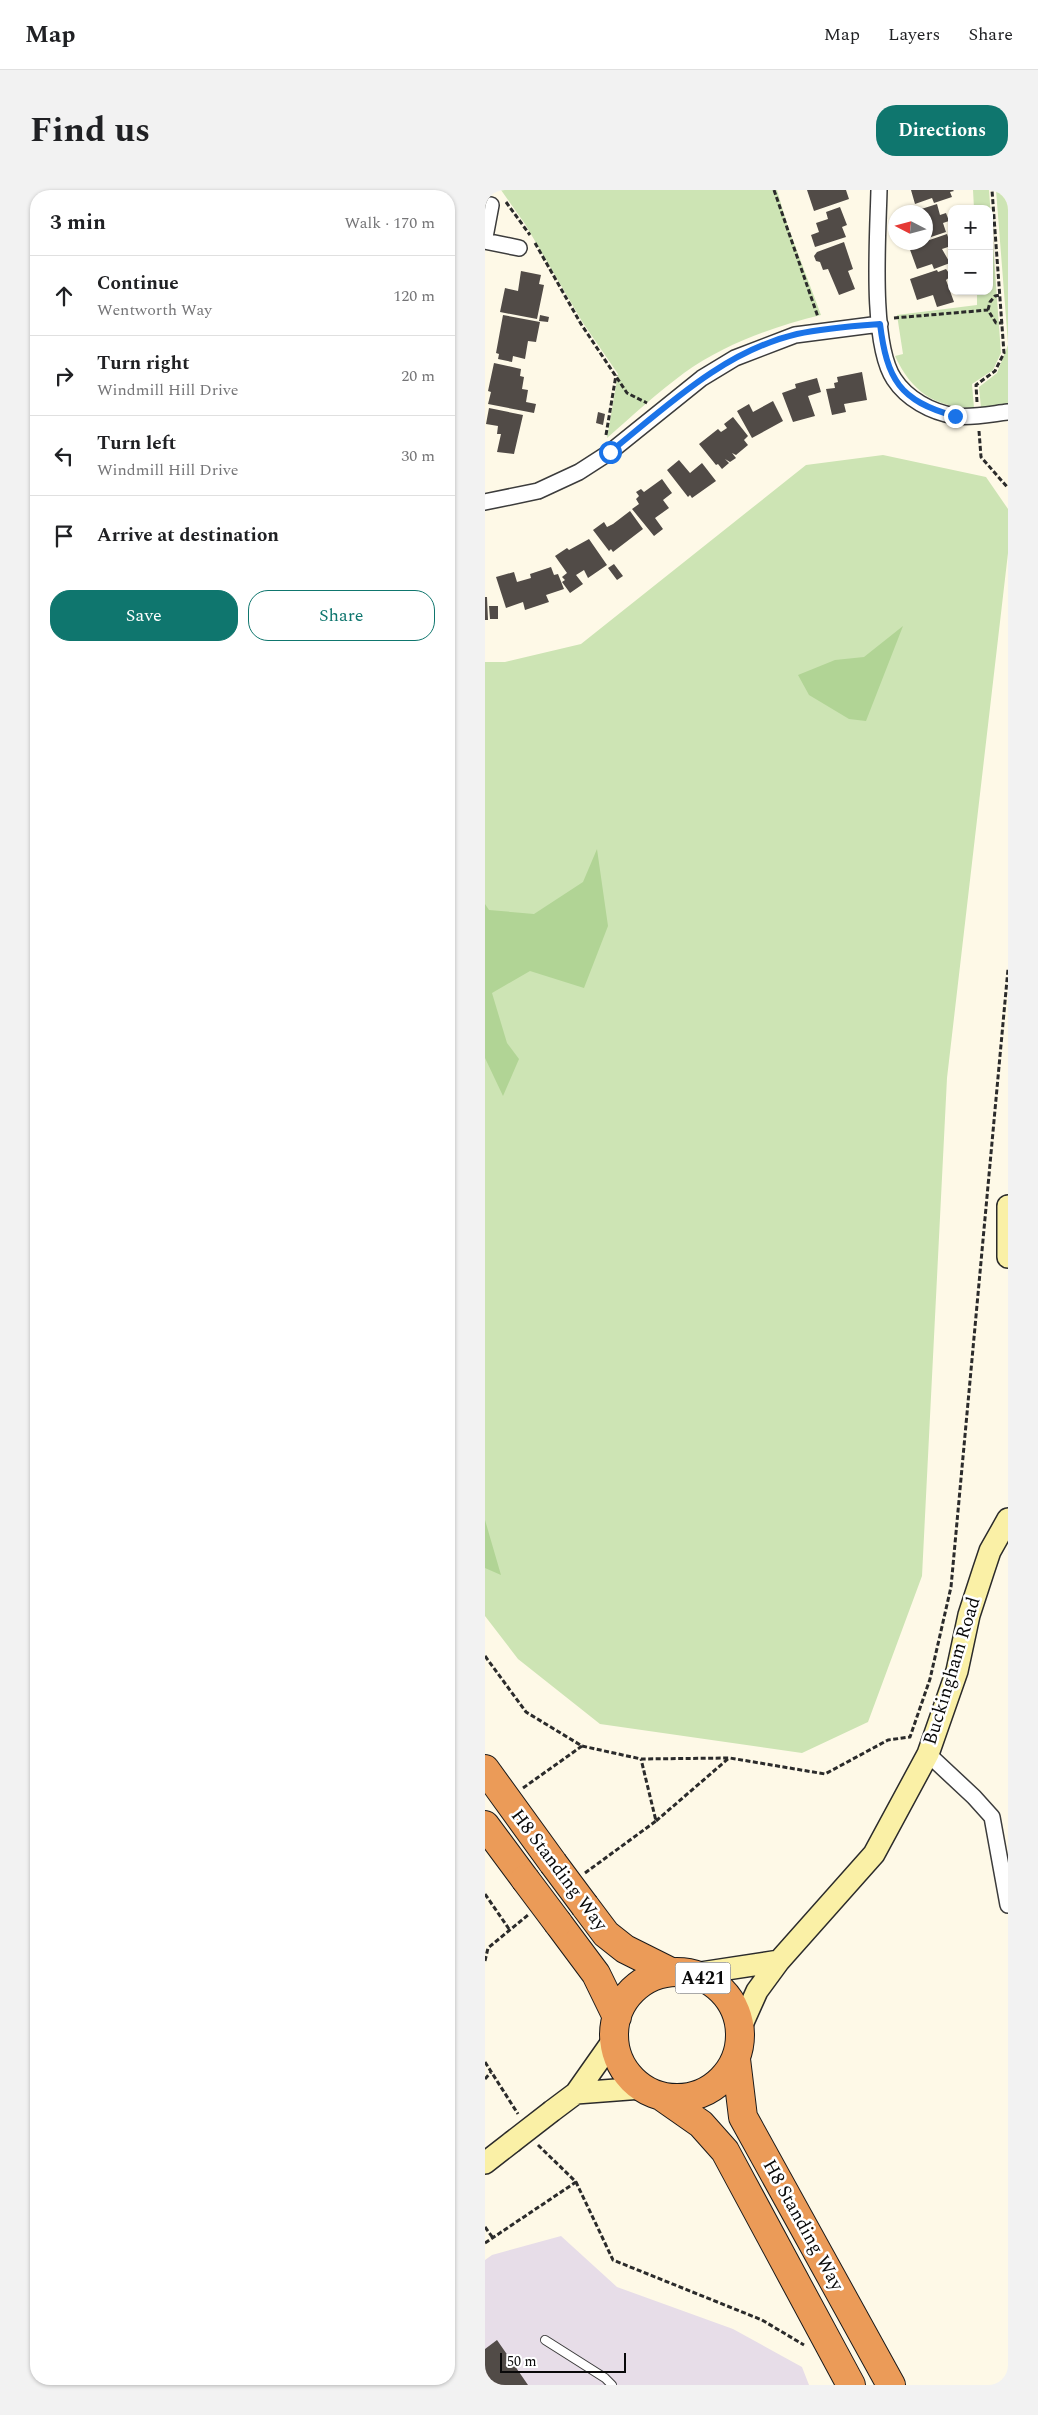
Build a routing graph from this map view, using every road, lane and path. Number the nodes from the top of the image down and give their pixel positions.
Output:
1 (774, 190) edge
2 (879, 190) edge
3 (992, 190) edge
4 (497, 201) joint
5 (485, 239) edge
6 (519, 248) dead end
7 (1000, 295) junction
8 (988, 310) junction
9 (818, 317) dead end
10 (895, 318) dead end
11 (1003, 323) junction
12 (880, 324) junction
13 (616, 374) junction
14 (650, 404) dead end
15 (1008, 412) edge
16 (978, 416) junction
17 (605, 440) dead end
18 (1008, 488) edge
19 (485, 502) edge
20 (1008, 968) edge
21 (1008, 1206) edge
22 (1008, 1257) edge
23 (1008, 1519) edge
24 (485, 1656) edge
25 (582, 1746) junction
26 (928, 1754) junction
27 (730, 1758) junction
28 (485, 1769) edge
29 (507, 1798) junction
30 (656, 1821) dead end
31 (485, 1825) edge
32 (485, 1894) edge
33 (1008, 1905) edge
34 (509, 1929) dead end
35 (779, 1961) junction
36 (683, 1973) junction
37 (616, 2028) junction
38 (740, 2029) junction
39 (736, 2059) junction
40 (485, 2062) edge
41 (491, 2072) junction
42 (485, 2079) edge
43 (652, 2092) junction
44 (576, 2093) junction
45 (523, 2121) dead end
46 (533, 2137) dead end
47 (485, 2163) edge
48 (575, 2182) junction
49 (485, 2227) edge
50 (493, 2238) junction
51 (485, 2243) edge
52 (545, 2340) dead end
53 (806, 2346) dead end
54 (612, 2385) edge
55 (851, 2385) edge
56 (891, 2385) edge

1 - 9 path
2 - 12 street
3 - 7 path
4 - 5 street
4 - 13 path
5 - 6 street
7 - 8 path
7 - 11 path
8 - 10 path
8 - 11 path
11 - 16 path
12 - 16 street
12 - 19 street
13 - 14 path
13 - 17 path
15 - 16 street
16 - 18 path
20 - 27 path
21 - 22 main road
23 - 26 main road, Buckingham Road
24 - 25 path
25 - 27 path
25 - 29 path
26 - 33 street
26 - 35 main road, Buckingham Road
27 - 30 path
28 - 29 highway, H8 Standing Way / A421
29 - 36 highway, H8 Standing Way / A421, bridge
31 - 37 highway, H8 Standing Way, bridge
32 - 34 path
35 - 36 main road
35 - 38 main road, Buckingham Road
36 - 37 highway, A421
36 - 38 highway, A421
37 - 43 highway
37 - 44 main road
38 - 39 highway, A421
39 - 43 highway, A421
39 - 56 highway, H8 Standing Way / A421
40 - 41 path
41 - 42 path
41 - 45 path
43 - 44 main road
43 - 55 highway, H8 Standing Way
44 - 47 main road, bridge
46 - 48 path
48 - 50 path
48 - 53 path
49 - 50 path
50 - 51 path
52 - 54 lane

